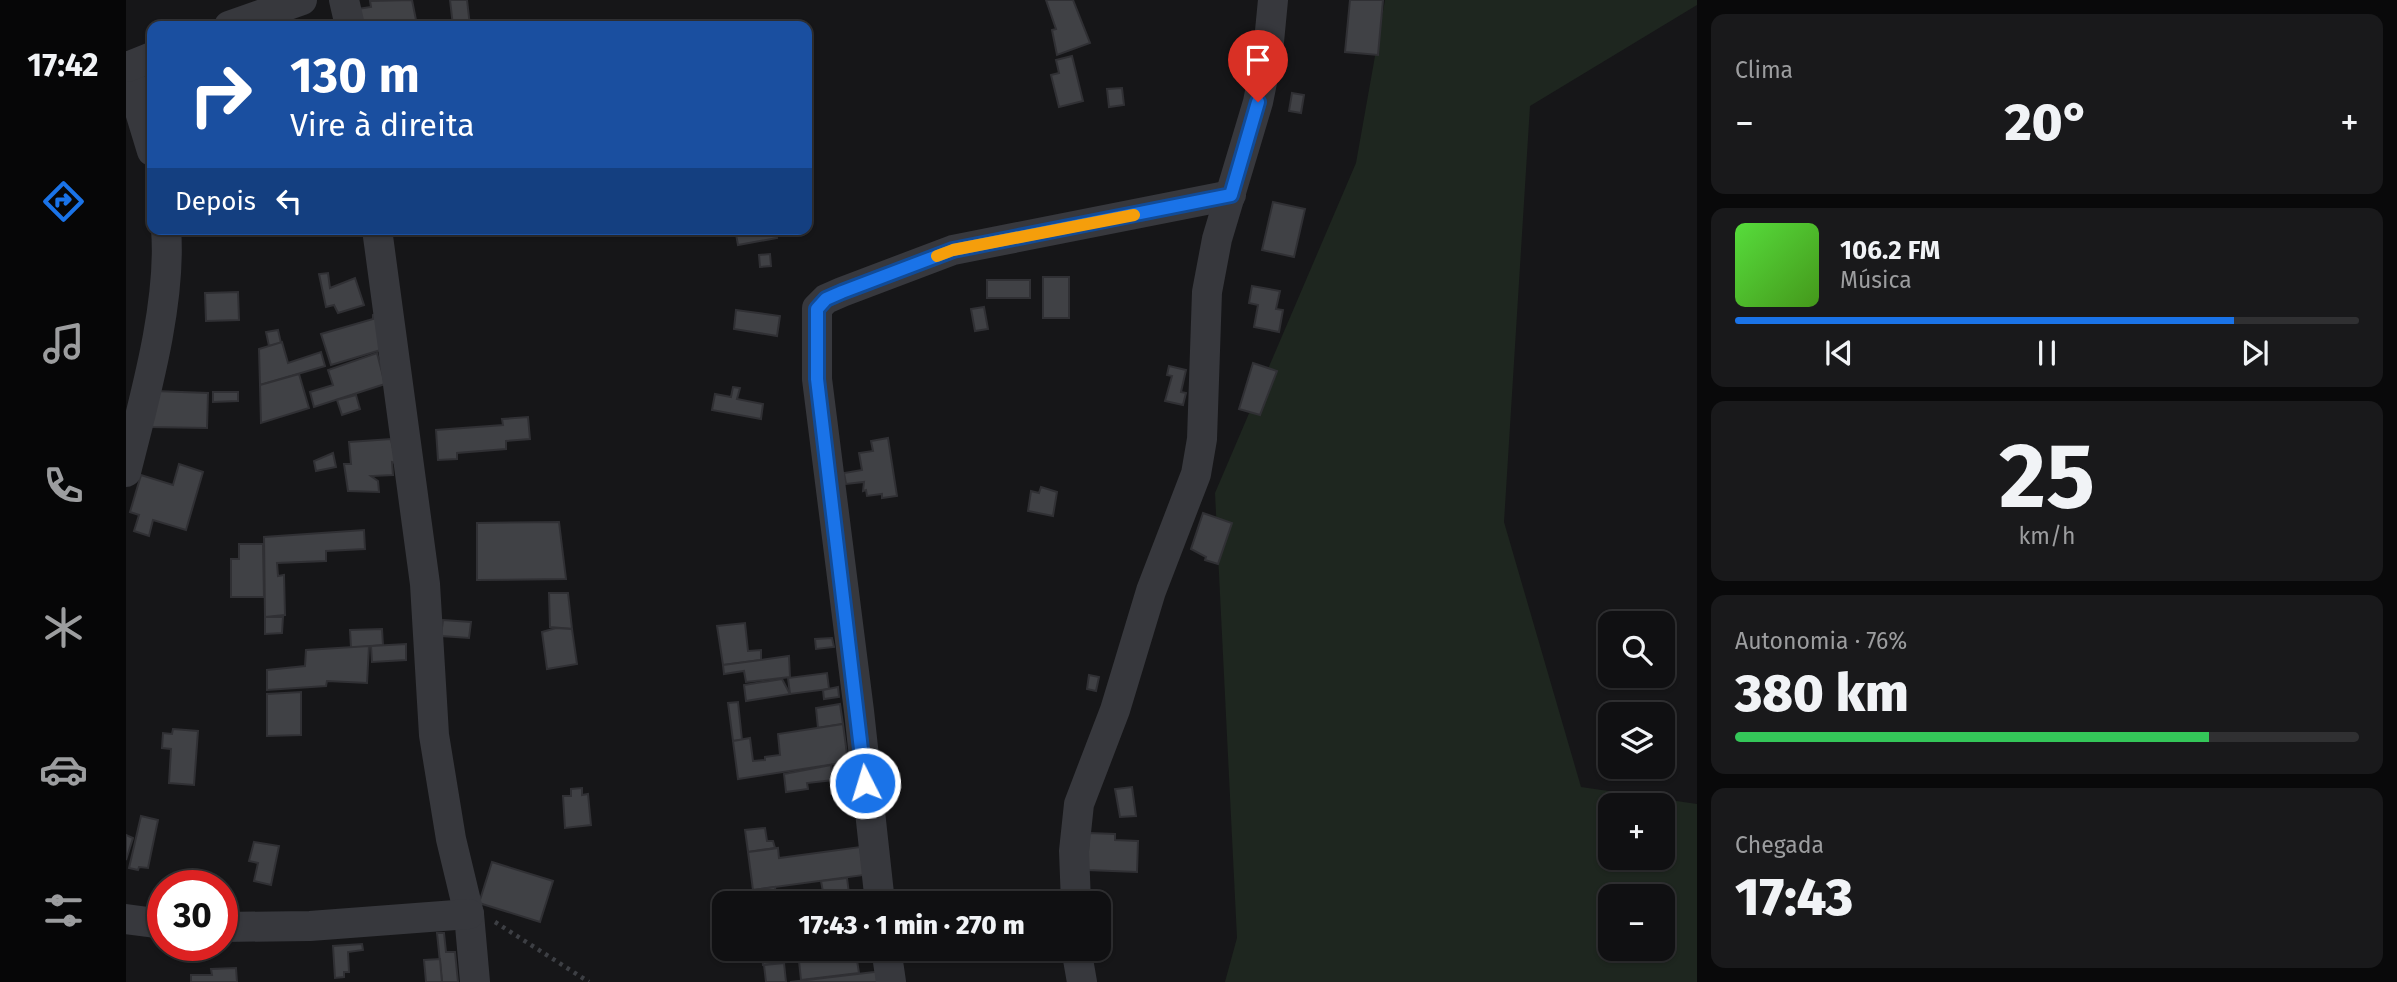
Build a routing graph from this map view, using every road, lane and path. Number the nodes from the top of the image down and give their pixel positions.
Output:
1 (302, 0) edge
2 (344, 0) edge
3 (1273, 0) edge
4 (243, 21) edge
5 (349, 21) edge
6 (135, 63) edge
7 (147, 125) edge
8 (1231, 195) junction
9 (166, 235) edge
10 (378, 235) edge
11 (126, 472) edge
12 (879, 891) edge
13 (1076, 891) edge
14 (469, 915) junction
15 (126, 919) edge
16 (147, 921) edge
17 (238, 927) edge
18 (888, 961) edge
19 (1078, 961) edge
20 (475, 982) edge
21 (589, 982) edge
22 (891, 982) edge
23 (1082, 982) edge

1 - 4 street
2 - 5 street
3 - 8 street
6 - 7 street
8 - 12 street
8 - 13 street
9 - 11 street
10 - 14 street
14 - 17 street
14 - 20 street
14 - 21 path
15 - 16 street
18 - 22 street
19 - 23 street

